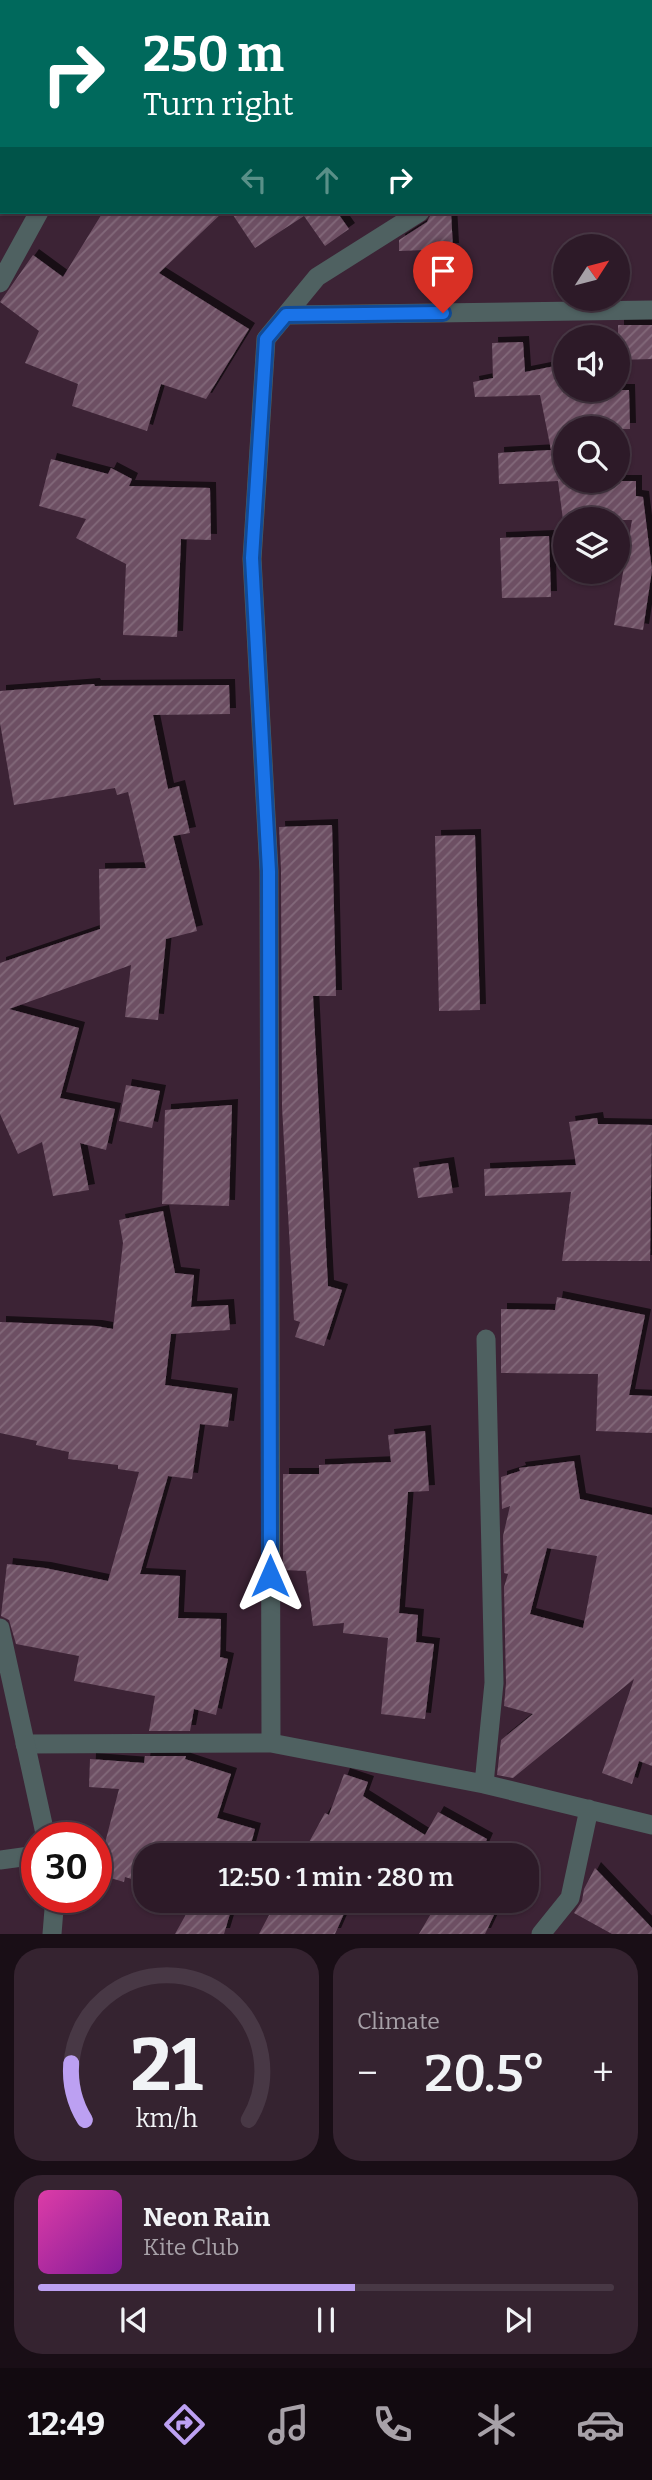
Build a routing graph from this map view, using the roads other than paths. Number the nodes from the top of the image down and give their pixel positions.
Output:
1 (38, 214) edge
2 (417, 214) edge
3 (0, 282) edge
4 (652, 310) edge
5 (286, 315) junction
6 (486, 1339) dead end
7 (0, 1628) edge
8 (271, 1743) junction
9 (25, 1744) junction
10 (484, 1784) junction
11 (589, 1810) junction
12 (42, 1822) edge
13 (652, 1825) edge
14 (21, 1857) edge
15 (0, 1860) edge
16 (54, 1913) edge
17 (52, 1934) edge
18 (541, 1934) edge

1 - 3 street
2 - 5 street
4 - 5 street
5 - 8 street
6 - 10 street
7 - 9 street
8 - 9 street
8 - 10 street
9 - 12 street
10 - 11 street
11 - 13 street
11 - 18 street
14 - 15 street
16 - 17 street

